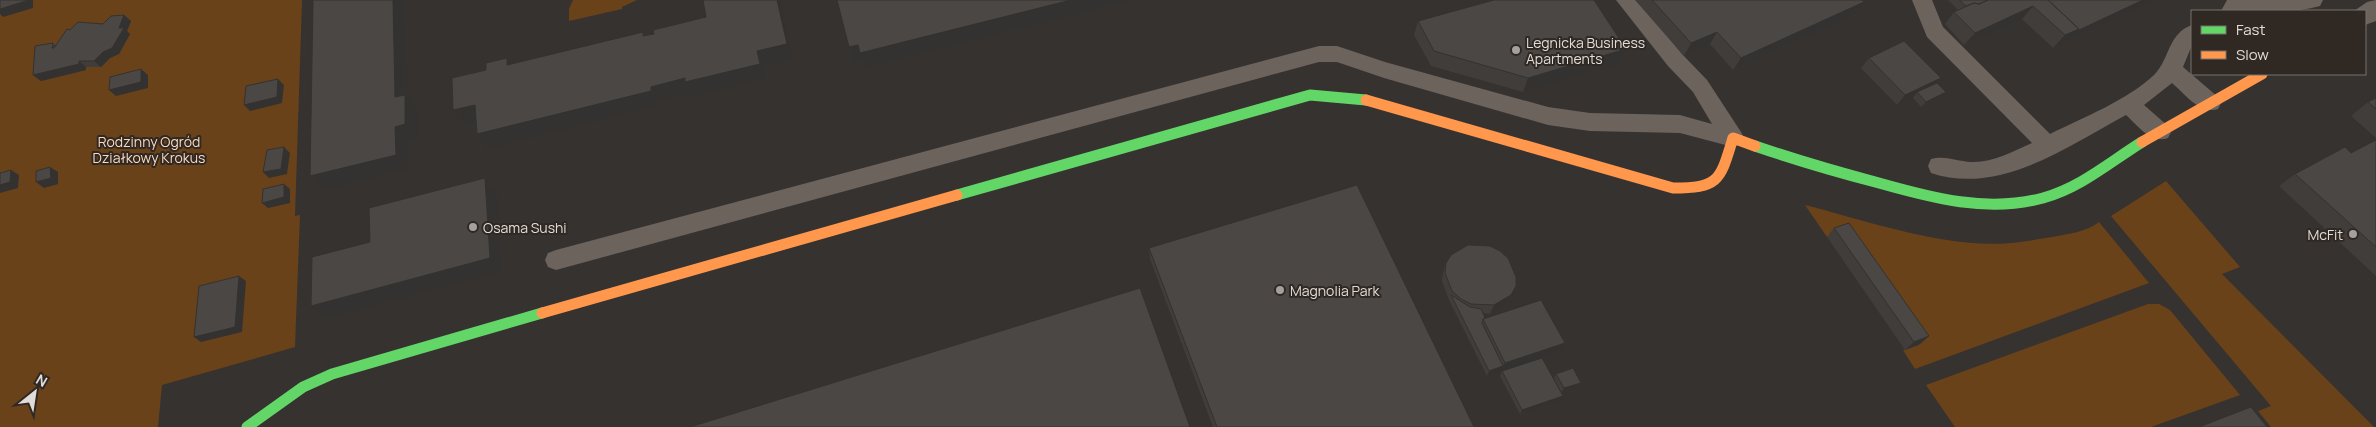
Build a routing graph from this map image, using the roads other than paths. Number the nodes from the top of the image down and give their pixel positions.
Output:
1 (1626, 0) edge
2 (1922, 0) edge
3 (2313, 0) edge
4 (2233, 7) edge
5 (2191, 34) edge
6 (2171, 70) junction
7 (2260, 75) edge
8 (2210, 103) junction
9 (2128, 104) junction
10 (2160, 132) junction
11 (1733, 138) junction
12 (2048, 146) junction
13 (1939, 166) dead end
14 (556, 260) dead end
15 (247, 427) edge

1 - 11 lane
2 - 12 lane
3 - 4 lane
5 - 6 lane
6 - 8 lane
6 - 9 lane
7 - 8 street
8 - 10 street
9 - 10 lane
9 - 12 lane
10 - 11 street
11 - 14 lane
11 - 15 street
12 - 13 lane

